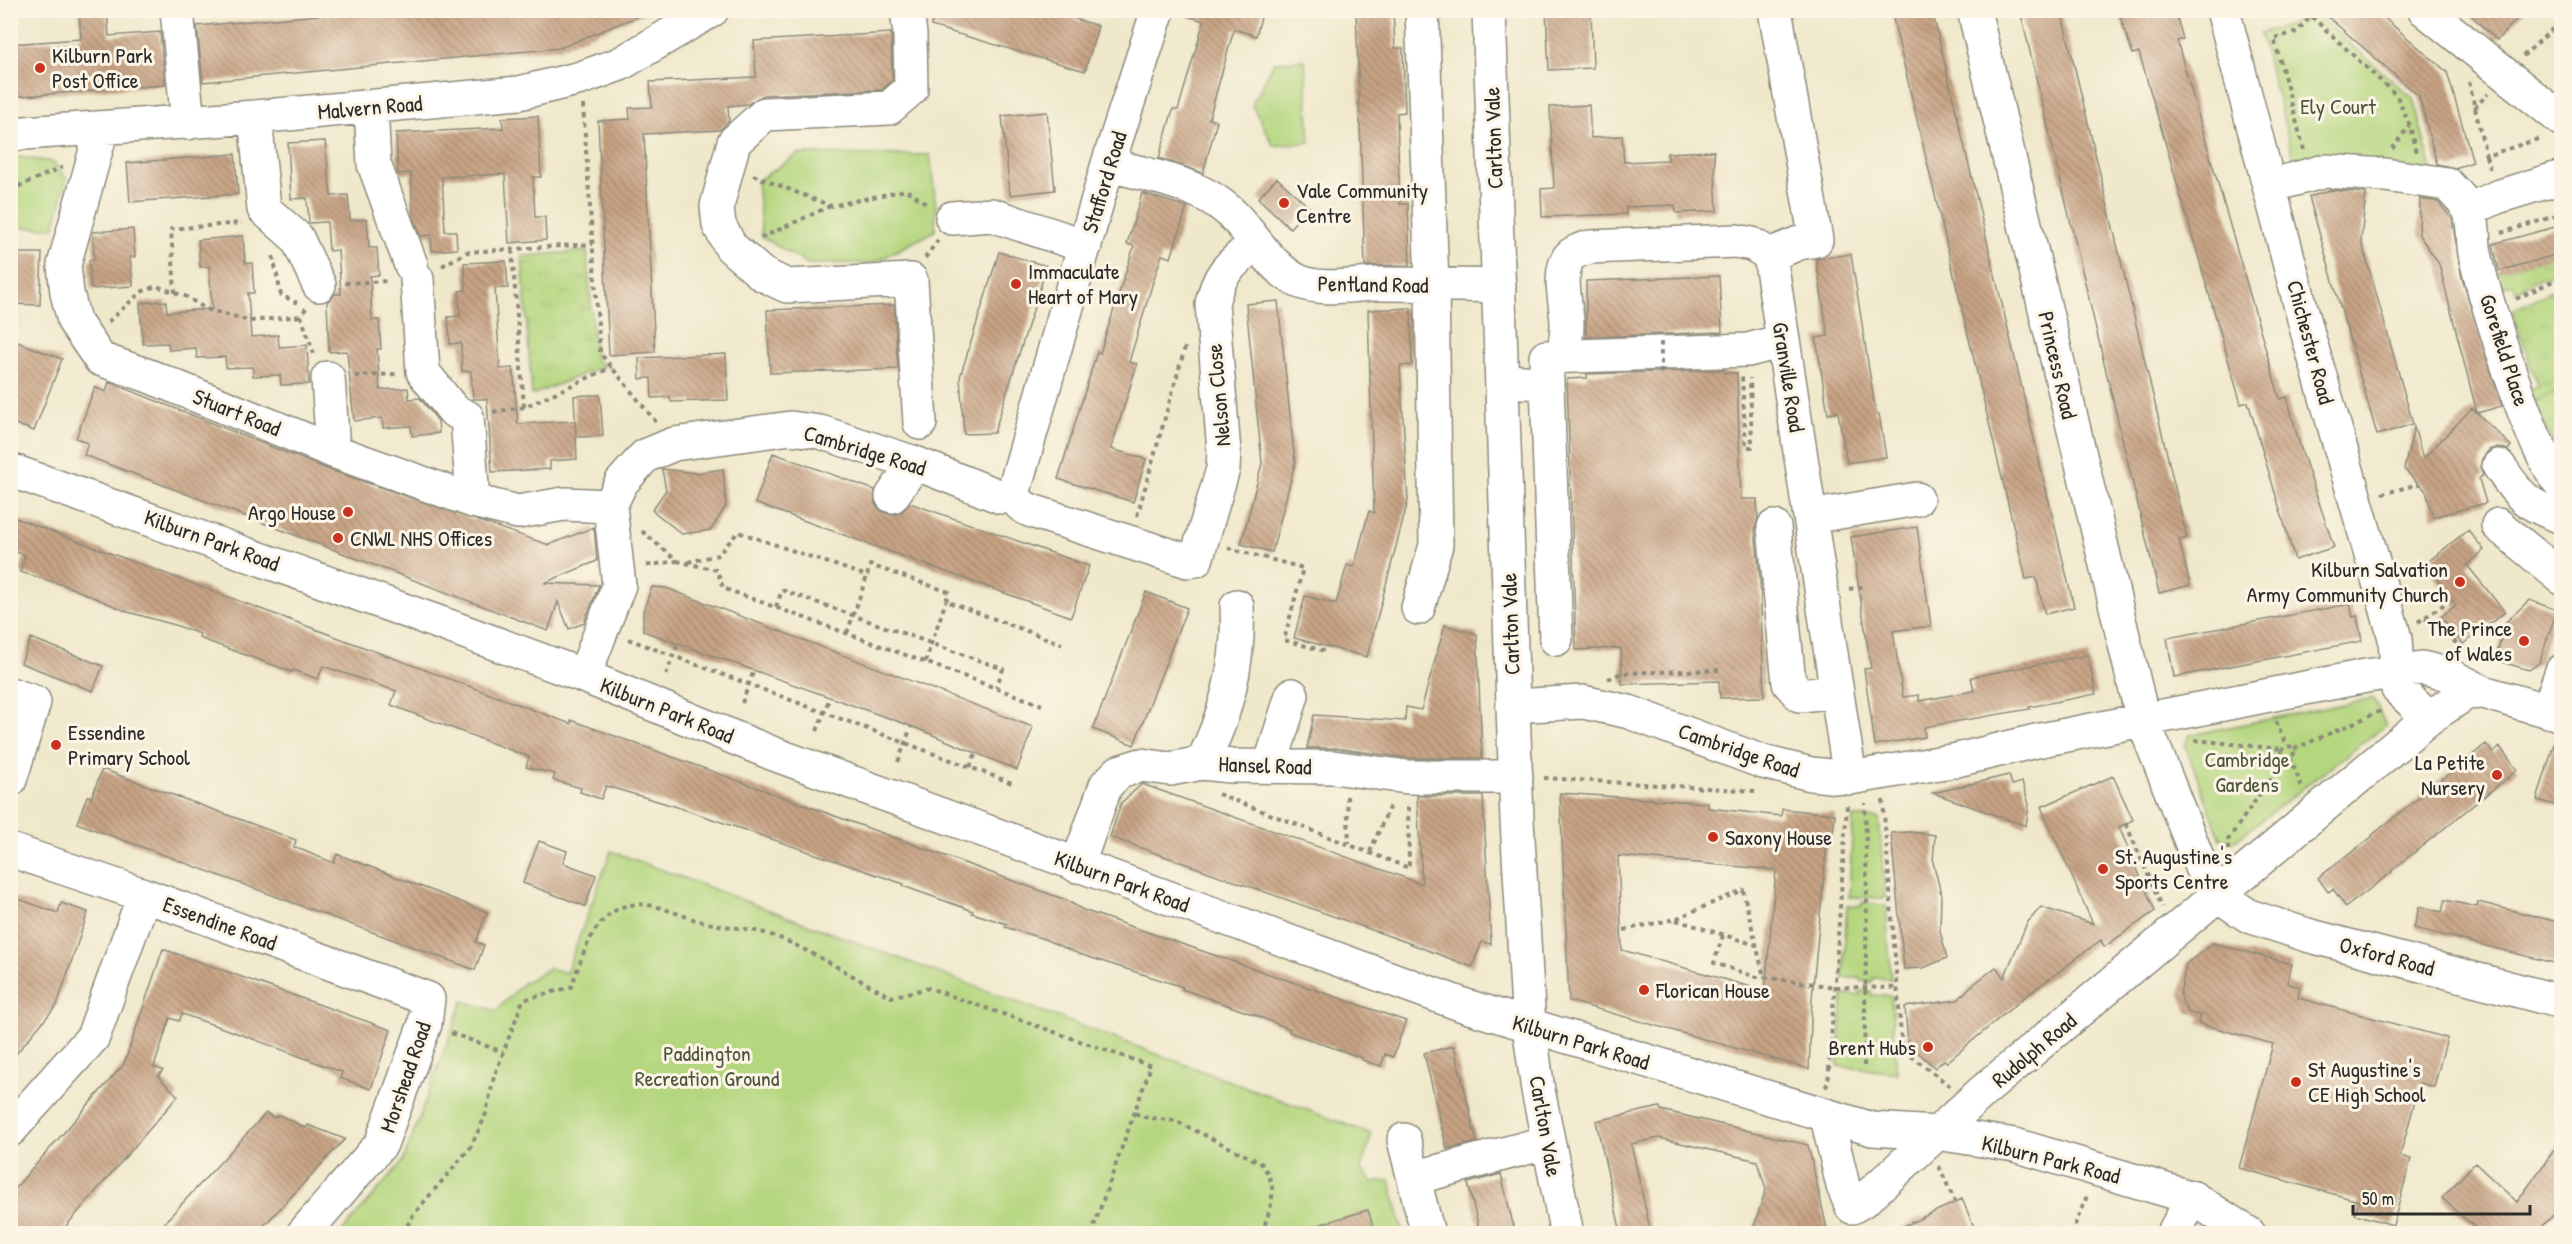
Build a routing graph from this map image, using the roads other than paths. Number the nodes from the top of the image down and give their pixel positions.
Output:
1 (177, 10) edge
2 (712, 10) edge
3 (907, 10) edge
4 (1158, 10) edge
5 (1422, 10) edge
6 (1489, 10) edge
7 (1775, 10) edge
8 (1974, 10) edge
9 (2223, 10) edge
10 (2425, 10) edge
11 (371, 106) junction
12 (255, 117) junction
13 (188, 123) junction
14 (102, 128) junction
15 (2556, 128) edge
16 (10, 134) edge
17 (1108, 164) junction
18 (2562, 177) edge
19 (2269, 186) junction
20 (2469, 210) junction
21 (952, 218) road end
22 (1255, 243) junction
23 (1085, 246) junction
24 (1770, 255) junction
25 (319, 285) road end
26 (1432, 285) junction
27 (1499, 286) junction
28 (1783, 341) junction
29 (1555, 370) junction
30 (328, 378) road end
31 (1502, 381) junction
32 (920, 423) dead end
33 (333, 451) junction
34 (915, 463) junction
35 (2499, 466) dead end
36 (10, 470) edge
37 (2562, 483) edge
38 (1013, 494) junction
39 (891, 496) dead end
40 (1917, 499) dead end
41 (472, 501) junction
42 (610, 506) junction
43 (2562, 516) edge
44 (1810, 517) junction
45 (2498, 525) dead end
46 (1774, 527) dead end
47 (2562, 578) edge
48 (1237, 606) dead end
49 (1418, 608) dead end
50 (1556, 639) dead end
51 (2562, 671) edge
52 (584, 676) junction
53 (1837, 691) junction
54 (2484, 692) junction
55 (10, 694) edge
56 (1292, 696) dead end
57 (2411, 697) junction
58 (1513, 706) junction
59 (2555, 713) edge
60 (2158, 717) junction
61 (1270, 766) junction
62 (1216, 774) junction
63 (1530, 778) junction
64 (10, 780) edge
65 (1857, 787) junction
66 (10, 850) edge
67 (1077, 866) junction
68 (144, 895) junction
69 (2219, 896) junction
70 (2562, 1002) edge
71 (427, 1011) joint
72 (1529, 1026) junction
73 (1816, 1113) junction
74 (10, 1130) edge
75 (1404, 1140) dead end
76 (1548, 1142) junction
77 (1936, 1147) junction
78 (1414, 1178) junction
79 (2193, 1198) junction
80 (303, 1233) edge
81 (1428, 1233) edge
82 (1567, 1233) edge
83 (2173, 1233) edge
84 (2249, 1233) edge

1 - 13 street
2 - 11 street, Malvern Road
3 - 32 street
4 - 17 street, Stafford Road
5 - 26 street
6 - 27 street, Carlton Vale
7 - 24 street
8 - 60 street, Princess Road
9 - 19 street, Chichester Road
10 - 15 street
11 - 12 street, Malvern Road
11 - 41 street
12 - 13 street, Malvern Road
12 - 25 street
13 - 14 street, Malvern Road
14 - 16 street, Malvern Road
14 - 33 street, Stuart Road
17 - 22 street, Pentland Road
17 - 23 street, Stafford Road
18 - 20 street
19 - 20 street
19 - 57 street, Chichester Road
20 - 37 street, Gorefield Place
21 - 23 street
22 - 26 street, Pentland Road
22 - 38 street, Nelson Close
23 - 38 street, Stafford Road
24 - 28 street, Granville Road
24 - 29 street
26 - 27 street, Pentland Road
26 - 49 street
27 - 31 street, Carlton Vale
28 - 29 street
28 - 44 street, Granville Road
29 - 31 street
29 - 50 street
30 - 33 street
31 - 58 street, Carlton Vale
33 - 41 street, Stuart Road
34 - 38 street, Cambridge Road
34 - 39 street
34 - 42 street, Cambridge Road
35 - 43 street
36 - 52 street, Kilburn Park Road
40 - 44 street
41 - 42 street, Stuart Road
42 - 52 street
44 - 53 street, Granville Road
45 - 47 street
46 - 53 street
48 - 62 street
51 - 59 street
52 - 67 street, Kilburn Park Road
53 - 65 street, Granville Road
54 - 57 street
54 - 57 street
54 - 59 street
55 - 64 street
56 - 61 street
57 - 60 street
57 - 69 street
58 - 63 street, Carlton Vale
58 - 65 street, Cambridge Road
60 - 65 street, Cambridge Road
60 - 69 street
61 - 62 street, Hansel Road
61 - 63 street, Hansel Road
62 - 67 street, Hansel Road
63 - 72 street, Carlton Vale
66 - 68 street, Essendine Road
67 - 72 street, Kilburn Park Road
68 - 71 street, Essendine Road
68 - 74 street
69 - 70 street, Oxford Road
69 - 77 street, Rudolph Road
71 - 80 street, Morshead Road
72 - 73 street, Kilburn Park Road
72 - 76 street, Carlton Vale
73 - 77 street, Kilburn Park Road
73 - 77 street, Rudolph Road
75 - 78 street
76 - 78 street
76 - 82 street, Carlton Vale
77 - 79 street, Kilburn Park Road
78 - 81 street
79 - 83 street
79 - 84 street, Kilburn Park Road

